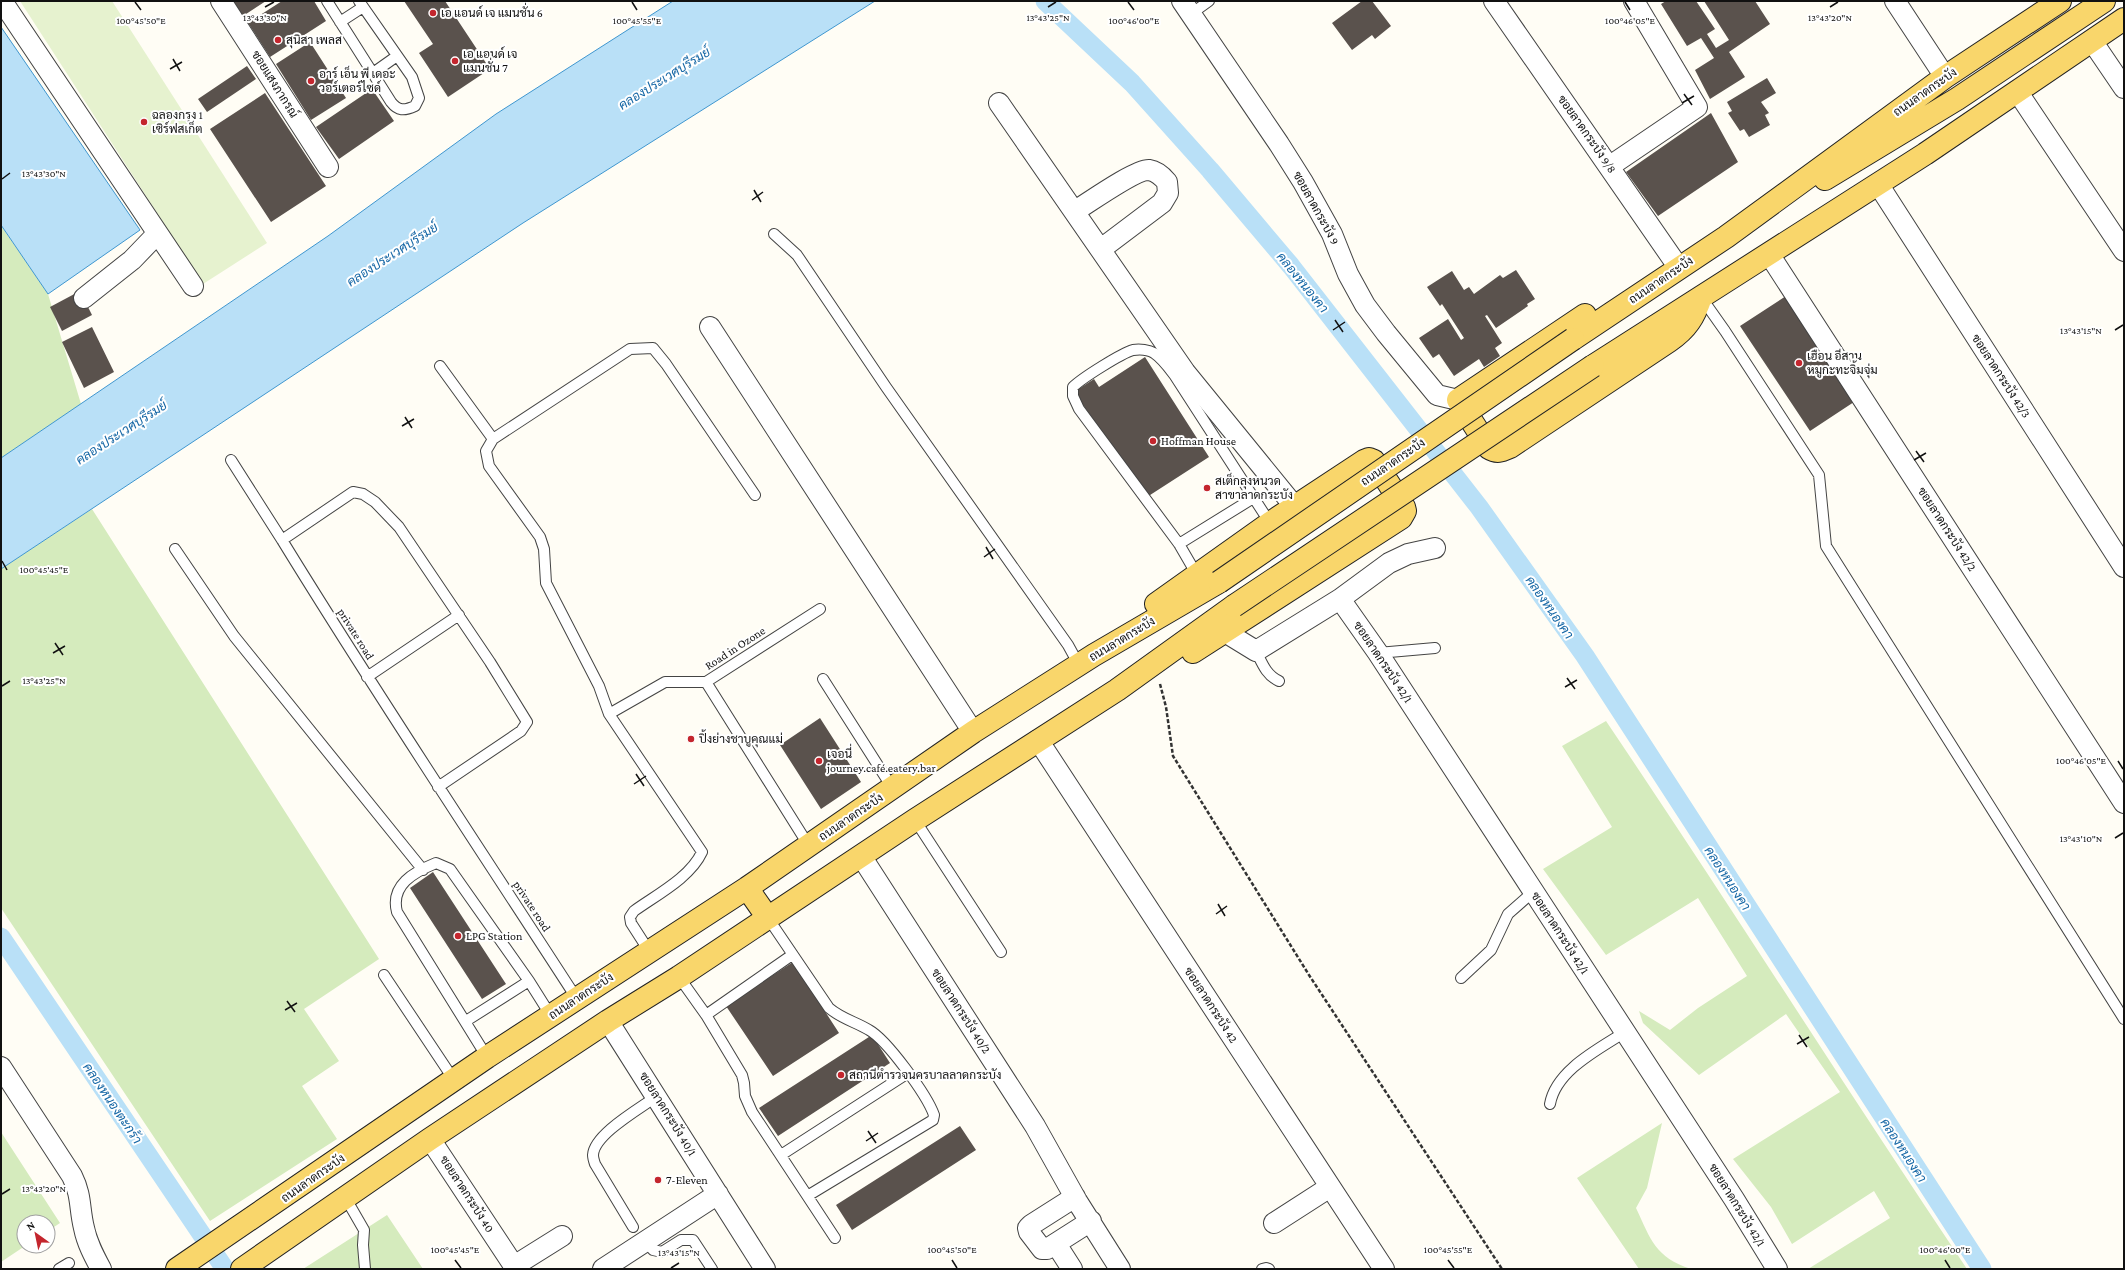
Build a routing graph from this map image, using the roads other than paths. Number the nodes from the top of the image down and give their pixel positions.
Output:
1 (2, 1) edge
2 (221, 1) edge
3 (327, 1) edge
4 (1210, 1) edge
5 (1494, 1) edge
6 (1634, 1) edge
7 (1895, 1) edge
8 (2060, 1) edge
9 (2104, 1) edge
10 (361, 4) edge
11 (1186, 7) edge
12 (2124, 19) edge
13 (340, 22) junction
14 (2092, 41) junction
15 (398, 56) junction
16 (373, 73) junction
17 (1945, 78) junction
18 (2124, 88) edge
19 (2017, 91) junction
20 (999, 104) dead end
21 (1610, 166) junction
22 (328, 167) dead end
23 (1878, 184) junction
24 (1075, 211) junction
25 (157, 234) junction
26 (774, 234) dead end
27 (1726, 237) junction
28 (1102, 248) junction
29 (2124, 251) edge
30 (1769, 254) junction
31 (1673, 272) junction
32 (193, 286) dead end
33 (1701, 297) junction
34 (84, 298) dead end
35 (710, 327) dead end
36 (440, 366) dead end
37 (1458, 400) junction
38 (493, 439) junction
39 (231, 460) dead end
40 (755, 495) dead end
41 (1255, 497) junction
42 (1295, 507) junction
43 (1270, 523) junction
44 (282, 540) junction
45 (1179, 544) junction
46 (1435, 548) dead end
47 (175, 549) dead end
48 (2124, 567) edge
49 (1197, 575) junction
50 (1340, 599) junction
51 (820, 609) dead end
52 (458, 615) junction
53 (1225, 632) junction
54 (1435, 648) dead end
55 (1256, 651) junction
56 (1378, 653) junction
57 (1086, 660) junction
58 (367, 677) junction
59 (823, 678) dead end
60 (1279, 681) dead end
61 (706, 682) junction
62 (1117, 690) junction
63 (609, 714) junction
64 (973, 732) junction
65 (1038, 740) junction
66 (438, 787) junction
67 (893, 789) junction
68 (2124, 803) edge
69 (915, 820) junction
70 (809, 846) junction
71 (861, 856) junction
72 (423, 870) junction
73 (747, 888) junction
74 (1534, 892) junction
75 (768, 918) junction
76 (649, 951) junction
77 (1001, 952) dead end
78 (792, 955) junction
79 (384, 975) dead end
80 (679, 977) junction
81 (1461, 978) dead end
82 (529, 981) junction
83 (577, 999) junction
84 (706, 1015) junction
85 (551, 1016) junction
86 (2124, 1019) edge
87 (466, 1021) junction
88 (608, 1021) junction
89 (1626, 1032) junction
90 (487, 1057) junction
91 (1, 1067) edge
92 (908, 1073) junction
93 (454, 1080) junction
94 (657, 1096) junction
95 (1550, 1104) dead end
96 (430, 1139) junction
97 (781, 1155) junction
98 (1330, 1187) junction
99 (718, 1194) junction
100 (809, 1195) junction
101 (345, 1197) junction
102 (1075, 1197) junction
103 (1090, 1221) junction
104 (1274, 1223) dead end
105 (639, 1234) junction
106 (562, 1236) dead end
107 (835, 1238) dead end
108 (1056, 1244) junction
109 (69, 1263) dead end
110 (515, 1268) edge
111 (59, 1269) edge
112 (101, 1269) edge
113 (178, 1269) edge
114 (242, 1269) edge
115 (365, 1269) edge
116 (603, 1269) edge
117 (712, 1269) edge
118 (765, 1269) edge
119 (1072, 1269) edge
120 (1120, 1269) edge
121 (1262, 1269) edge
122 (1269, 1269) edge
123 (1384, 1269) edge
124 (1777, 1269) edge

1 - 25 street
2 - 22 street, ซอยแสงภากรณ์
3 - 13 lane
4 - 11 lane
5 - 21 street, ซอยลาดกระบัง 9/8
6 - 21 street
7 - 17 street
8 - 17 main road, ถนนลาดกระบัง
9 - 27 main road
10 - 13 lane
10 - 15 lane
11 - 37 street, ซอยลาดกระบัง 9
12 - 14 main road
13 - 16 lane
14 - 18 street
14 - 19 main road
15 - 16 lane
15 - 16 lane
17 - 27 main road, ถนนลาดกระบัง
19 - 23 main road
19 - 29 street
20 - 24 street
21 - 31 street, ซอยลาดกระบัง 9/8
23 - 30 main road
23 - 48 street, ซอยลาดกระบัง 42/3
24 - 28 street
24 - 28 street
25 - 32 street
25 - 34 street
26 - 57 lane
27 - 31 main road, ถนนลาดกระบัง
28 - 42 street
30 - 33 main road
30 - 68 street, ซอยลาดกระบัง 42/2
31 - 37 main road
31 - 57 main road, ถนนลาดกระบัง, bridge
33 - 37 main road
33 - 62 main road, bridge
33 - 86 lane
35 - 64 street
36 - 38 lane
38 - 40 lane
38 - 63 lane
39 - 44 lane, private road
41 - 43 lane
41 - 45 lane
41 - 45 lane
42 - 43 main road
42 - 53 main road
43 - 49 main road
44 - 52 lane
44 - 58 lane, private road
45 - 49 lane
46 - 50 street
47 - 72 lane
49 - 57 main road
50 - 55 street
50 - 56 street, ซอยลาดกระบัง 42/1
51 - 61 lane, Road in Ozone
52 - 58 lane
52 - 66 lane
53 - 55 street
53 - 62 main road
54 - 56 lane
55 - 60 lane
56 - 74 street, ซอยลาดกระบัง 42/1
57 - 64 main road, ถนนลาดกระบัง
58 - 66 lane, private road
59 - 67 lane
61 - 63 lane
61 - 70 lane, Road in Ozone
62 - 65 main road
63 - 76 lane
64 - 67 main road, ถนนลาดกระบัง
65 - 69 main road
65 - 98 street, ซอยลาดกระบัง 42
66 - 83 lane, private road
67 - 70 main road, ถนนลาดกระบัง
69 - 71 main road
69 - 77 lane
70 - 73 main road, ถนนลาดกระบัง
71 - 75 main road
71 - 102 street, ซอยลาดกระบัง 40/2
72 - 82 lane
72 - 87 lane
73 - 75 main road
73 - 76 main road, ถนนลาดกระบัง
74 - 81 lane
74 - 89 street, ซอยลาดกระบัง 42/1
75 - 78 lane
75 - 80 main road
76 - 83 main road, ถนนลาดกระบัง
78 - 84 lane
78 - 92 lane
79 - 93 lane
80 - 84 lane
80 - 88 main road
82 - 85 lane
82 - 87 lane
83 - 85 main road, ถนนลาดกระบัง
84 - 97 lane
85 - 90 main road, ถนนลาดกระบัง
87 - 90 lane
88 - 94 street, ซอยลาดกระบัง 40/1
88 - 96 main road
89 - 95 lane
89 - 124 street, ซอยลาดกระบัง 42/1
90 - 93 main road, ถนนลาดกระบัง
91 - 112 street
92 - 97 lane
92 - 100 lane
93 - 113 main road, ถนนลาดกระบัง
94 - 99 street, ซอยลาดกระบัง 40/1
94 - 105 lane
96 - 101 main road
96 - 110 street, ซอยลาดกระบัง 40
97 - 100 lane
98 - 104 street
98 - 123 street, ซอยลาดกระบัง 42
99 - 105 street
99 - 118 street, ซอยลาดกระบัง 40/1
100 - 107 lane
101 - 114 main road
101 - 115 lane
102 - 103 street, ซอยลาดกระบัง 40/2
102 - 108 street
103 - 108 street
103 - 120 street, ซอยลาดกระบัง 40/2
105 - 116 street
105 - 117 lane
106 - 110 street
108 - 119 street
109 - 111 lane
121 - 122 lane

